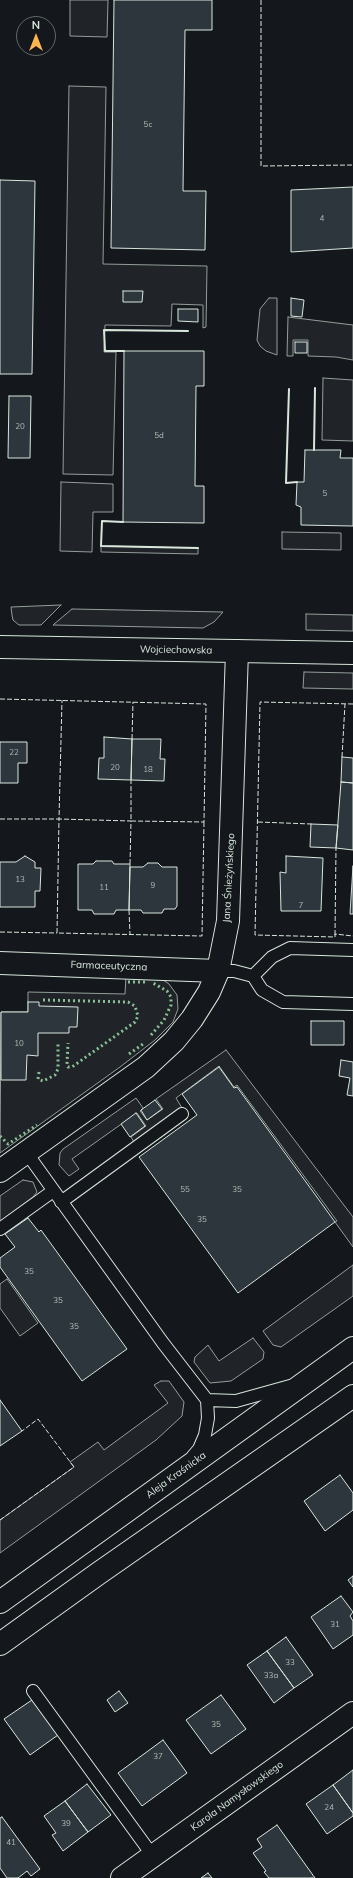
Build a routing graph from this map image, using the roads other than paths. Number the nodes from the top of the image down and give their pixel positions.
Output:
1 (0, 647) edge
2 (237, 651) junction
3 (353, 652) edge
4 (353, 950) edge
5 (0, 963) edge
6 (218, 971) junction
7 (253, 976) junction
8 (353, 1004) edge
9 (182, 1114) dead end
10 (26, 1152) junction
11 (0, 1171) edge
12 (53, 1190) junction
13 (61, 1202) junction
14 (0, 1229) edge
15 (353, 1348) edge
16 (310, 1380) junction
17 (353, 1396) edge
18 (207, 1400) junction
19 (169, 1481) junction
20 (0, 1602) edge
21 (0, 1644) edge
22 (33, 1691) dead end
23 (353, 1713) edge
24 (153, 1856) junction
25 (122, 1878) edge

1 - 2 street, Wojciechowska
2 - 3 street, Wojciechowska
2 - 6 street, Jana Śnieżyńskiego
4 - 7 lane
5 - 6 street, Farmaceutyczna
6 - 7 lane
6 - 10 street, Jana Śnieżyńskiego
7 - 8 lane
9 - 13 lane
10 - 11 street, Jana Śnieżyńskiego
10 - 12 lane
12 - 13 lane
12 - 14 lane
13 - 18 lane
15 - 16 street, Aleja Kraśnicka
16 - 18 lane
16 - 19 street, Aleja Kraśnicka
17 - 21 street
18 - 19 lane
19 - 20 street, Aleja Kraśnicka
22 - 24 lane
23 - 24 street, Karola Namysłowskiego
24 - 25 street, Karola Namysłowskiego

